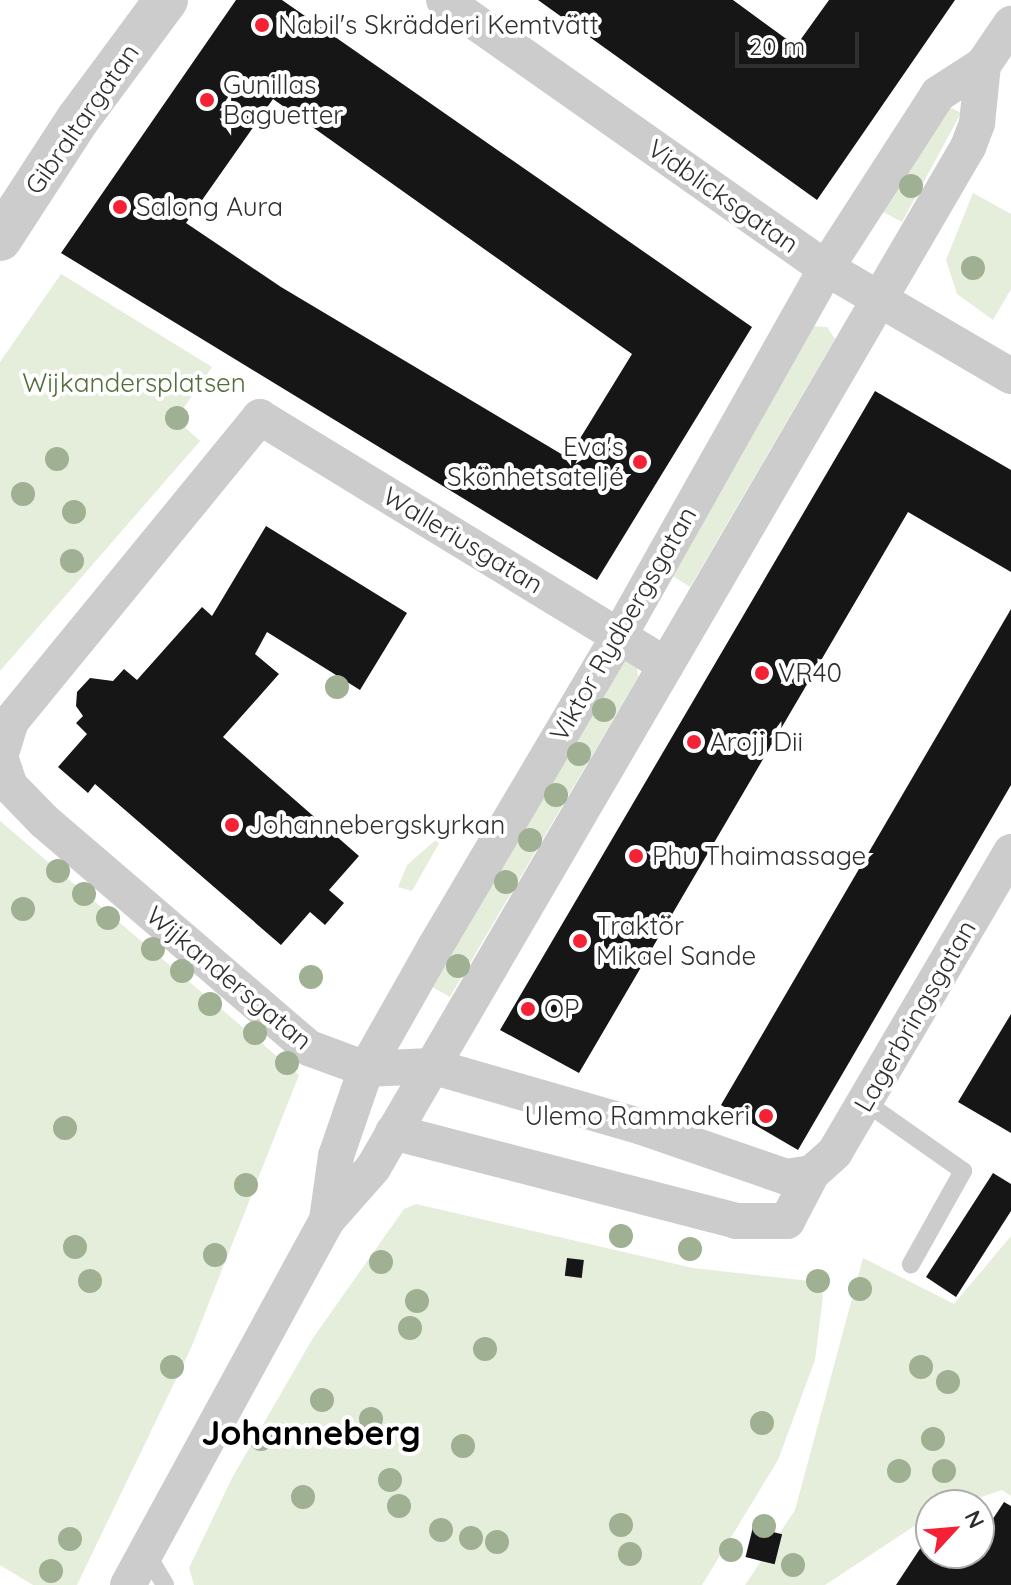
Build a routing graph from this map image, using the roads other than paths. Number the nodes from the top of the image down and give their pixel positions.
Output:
1 (166, 0) edge
2 (444, 0) edge
3 (1011, 24) edge
4 (983, 65) junction
5 (0, 239) edge
6 (826, 268) junction
7 (880, 298) junction
8 (1011, 376) edge
9 (260, 417) joint
10 (619, 636) junction
11 (666, 665) junction
12 (1011, 852) edge
13 (431, 1066) junction
14 (366, 1069) junction
15 (865, 1102) junction
16 (393, 1132) junction
17 (812, 1173) junction
18 (327, 1220) junction
19 (911, 1264) dead end
20 (146, 1553) junction
21 (128, 1585) edge
22 (165, 1585) edge

1 - 5 street, Gibraltargatan
2 - 6 street, Vidblicksgatan
3 - 4 street, Viktor Rydbergsgatan
4 - 6 street, Viktor Rydbergsgatan
4 - 7 street, Viktor Rydbergsgatan
6 - 7 street, Vidblicksgatan
6 - 10 street, Viktor Rydbergsgatan
7 - 8 street, Vidblicksgatan
7 - 11 street, Viktor Rydbergsgatan
9 - 10 street, Walleriusgatan
9 - 14 street, Wijkandersgatan
10 - 11 street, Walleriusgatan
10 - 14 street, Viktor Rydbergsgatan
11 - 13 street, Viktor Rydbergsgatan
12 - 15 street, Lagerbringsgatan
13 - 14 street, Wijkandersgatan
13 - 16 street, Viktor Rydbergsgatan
13 - 17 street, Wijkandersgatan
14 - 18 street, Viktor Rydbergsgatan
15 - 17 street, Lagerbringsgatan
15 - 19 lane
16 - 17 street
16 - 18 street, Viktor Rydbergsgatan
18 - 20 street, Viktor Rydbergsgatan
20 - 21 street, Viktor Rydbergsgatan
20 - 22 lane

